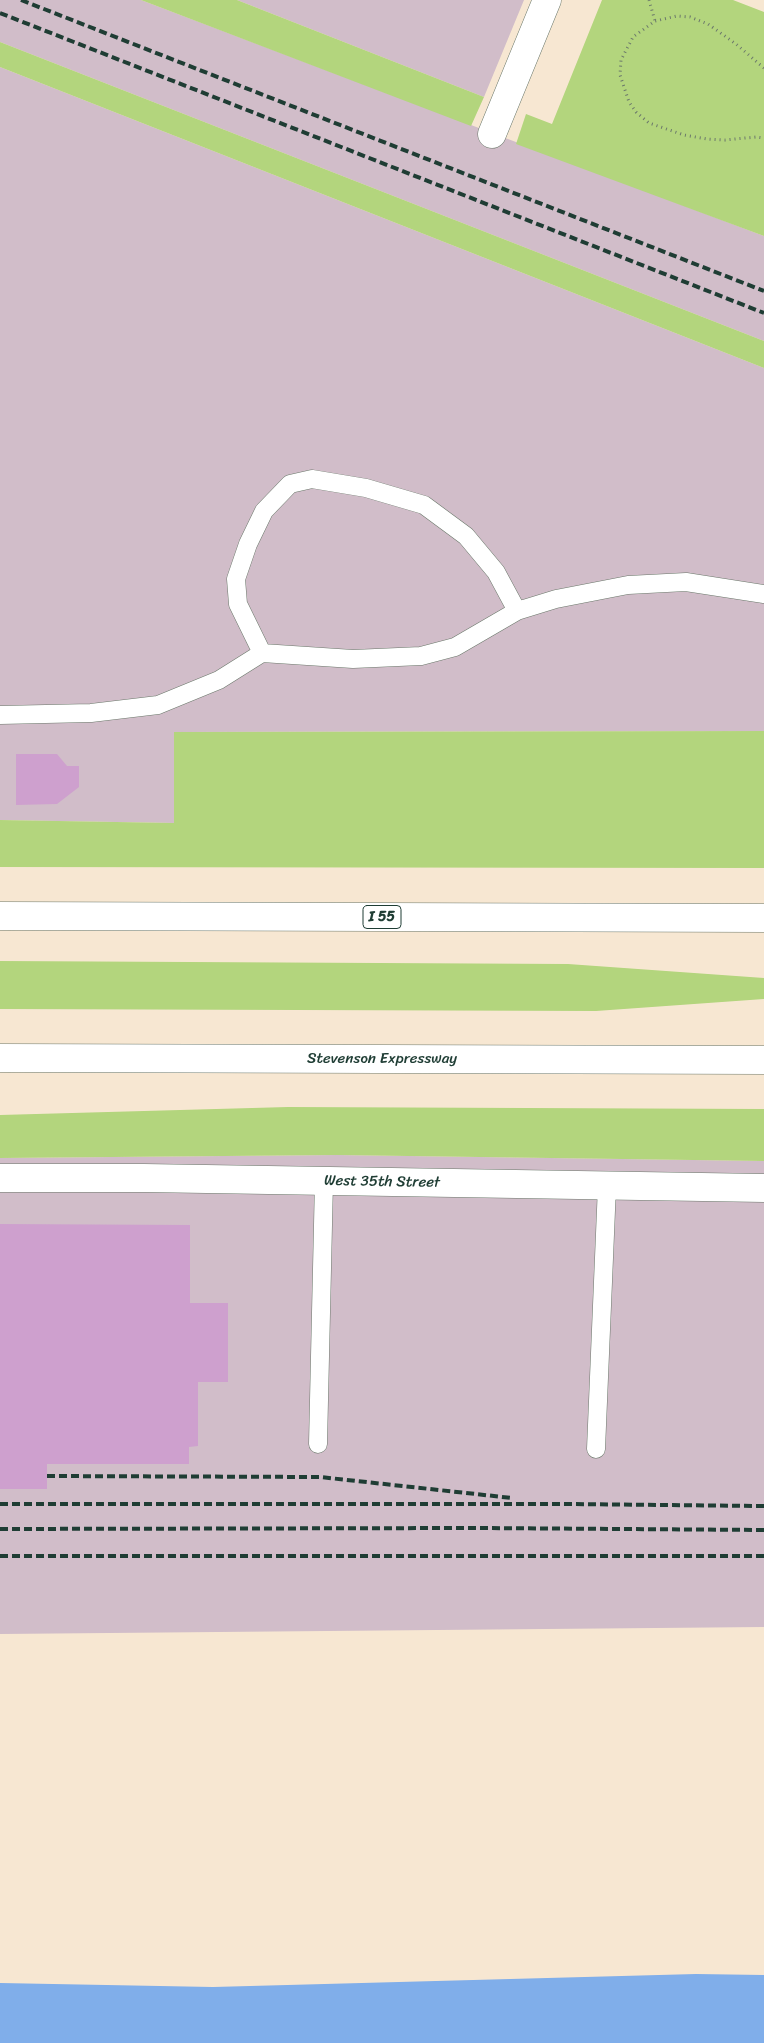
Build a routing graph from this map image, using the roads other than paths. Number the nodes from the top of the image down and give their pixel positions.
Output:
1 (546, 0) edge
2 (492, 134) dead end
3 (764, 594) edge
4 (517, 611) junction
5 (262, 653) junction
6 (0, 715) edge
7 (0, 916) edge
8 (764, 918) edge
9 (0, 1058) edge
10 (764, 1060) edge
11 (0, 1178) edge
12 (324, 1181) junction
13 (607, 1186) junction
14 (764, 1188) edge
15 (318, 1444) dead end
16 (596, 1449) dead end

1 - 2 main road
3 - 4 lane
4 - 5 lane
4 - 5 lane
5 - 6 lane
7 - 8 main road, I 55
9 - 10 main road, Stevenson Expressway
11 - 12 main road, West 35th Street
12 - 13 main road, West 35th Street
12 - 15 lane
13 - 14 main road, West 35th Street
13 - 16 lane

